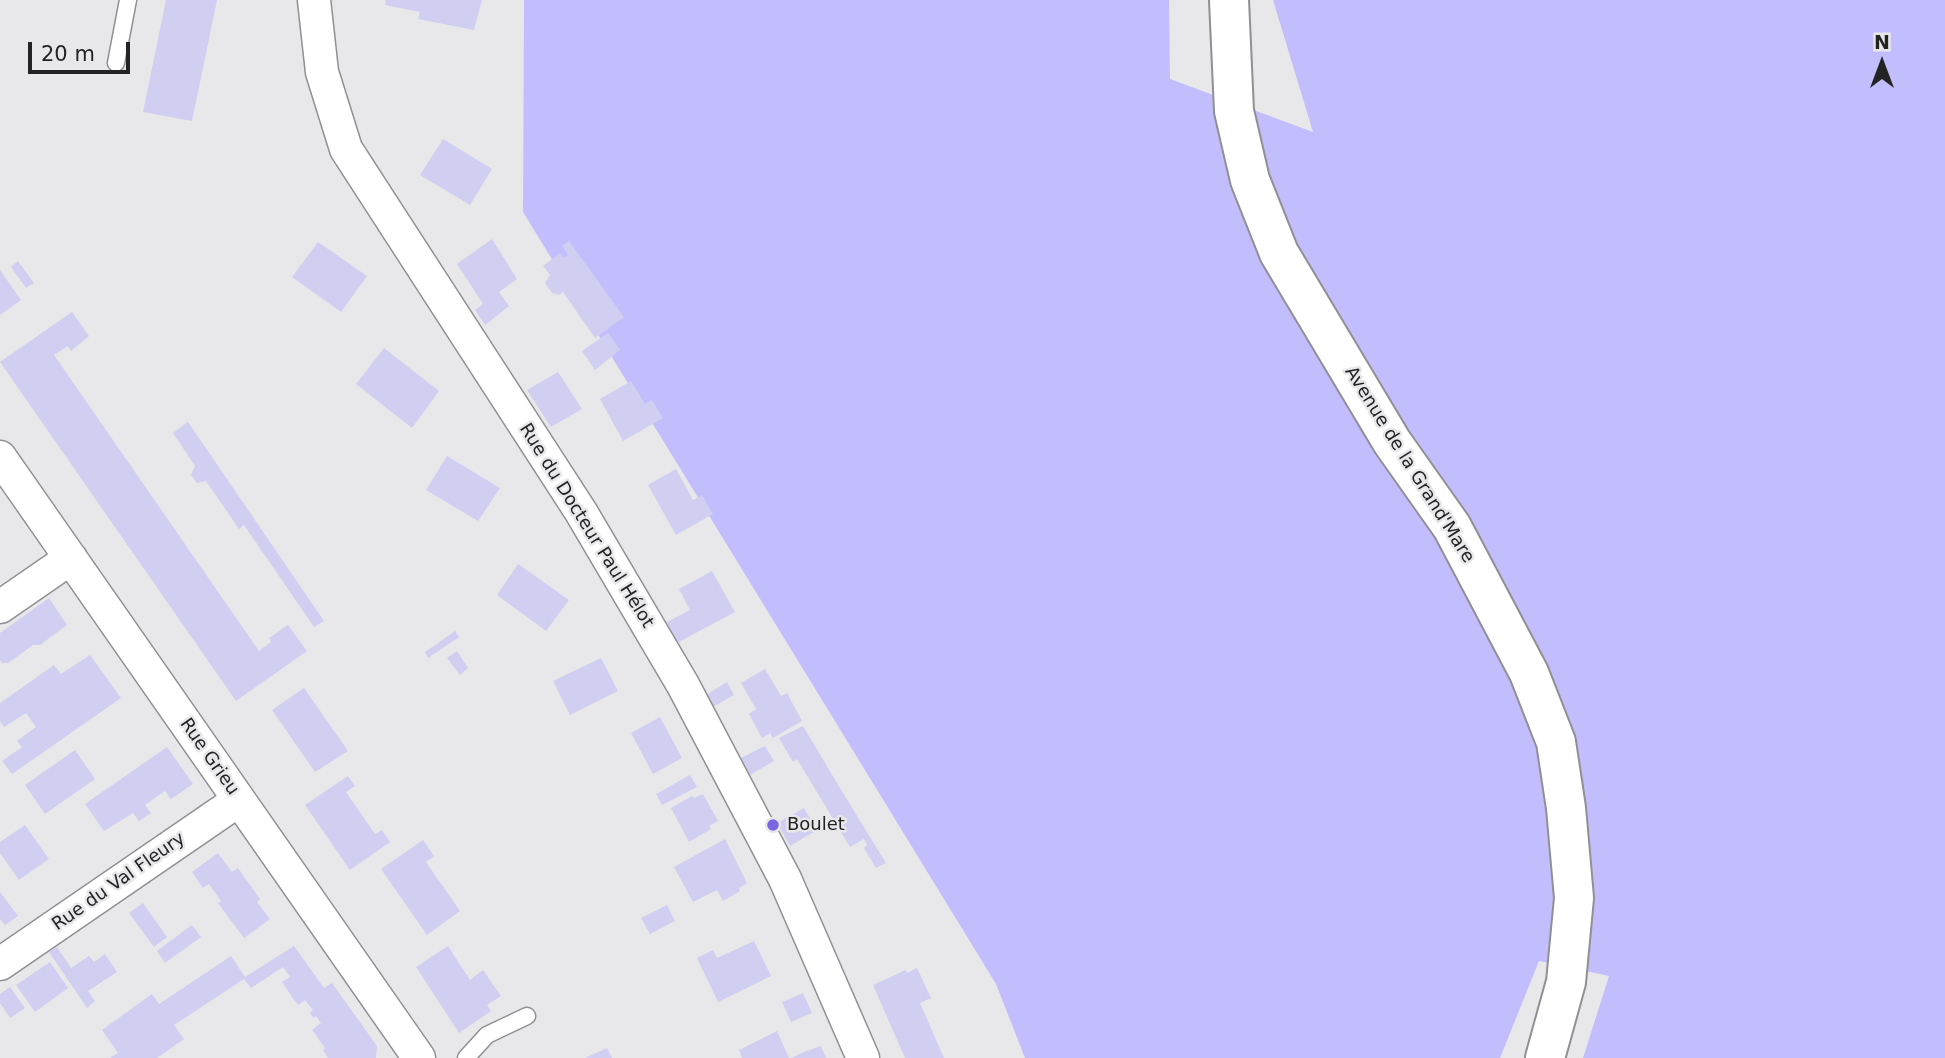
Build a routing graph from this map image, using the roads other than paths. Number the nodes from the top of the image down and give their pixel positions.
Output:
1 (128, 0) edge
2 (314, 0) edge
3 (1229, 0) edge
4 (116, 63) dead end
5 (0, 457) edge
6 (71, 558) junction
7 (0, 607) edge
8 (239, 800) junction
9 (0, 964) edge
10 (527, 1016) dead end
11 (419, 1058) edge
12 (466, 1058) edge
13 (863, 1058) edge
14 (1545, 1058) edge

1 - 4 lane
2 - 13 street, Rue du Docteur Paul Hélot
3 - 14 street, Avenue de la Grand'Mare
5 - 6 street, Rue Grieu
6 - 7 street
6 - 8 street, Rue Grieu
8 - 9 street, Rue du Val Fleury
8 - 11 street, Rue Grieu
10 - 12 lane

